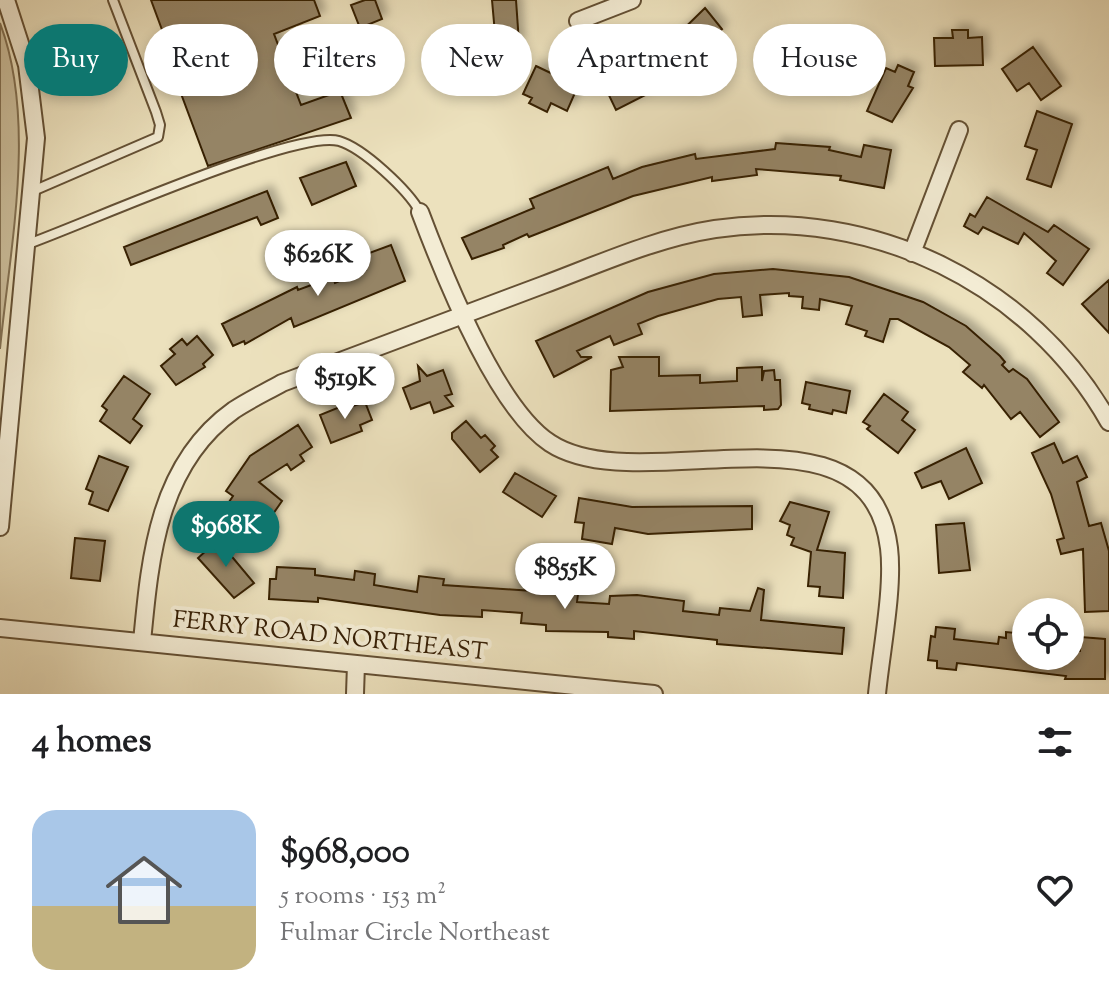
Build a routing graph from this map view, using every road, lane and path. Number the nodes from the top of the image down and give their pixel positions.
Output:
1 (6, 0) edge
2 (113, 0) edge
3 (632, 0) edge
4 (578, 21) dead end
5 (959, 130) dead end
6 (33, 191) junction
7 (420, 212) joint
8 (28, 244) junction
9 (912, 253) junction
10 (464, 315) junction
11 (1109, 422) edge
12 (0, 527) edge
13 (0, 628) edge
14 (142, 642) junction
15 (356, 664) junction
16 (355, 694) edge
17 (654, 694) edge
18 (877, 694) edge

1 - 6 street
2 - 6 lane
3 - 4 street
5 - 9 street
6 - 8 street
7 - 8 lane
7 - 10 street
8 - 12 street
9 - 10 street
9 - 11 street
10 - 14 street
10 - 18 street
13 - 14 street, FERRY ROAD NORTHEAST
14 - 15 street, FERRY ROAD NORTHEAST
15 - 16 street
15 - 17 street, FERRY ROAD NORTHEAST

